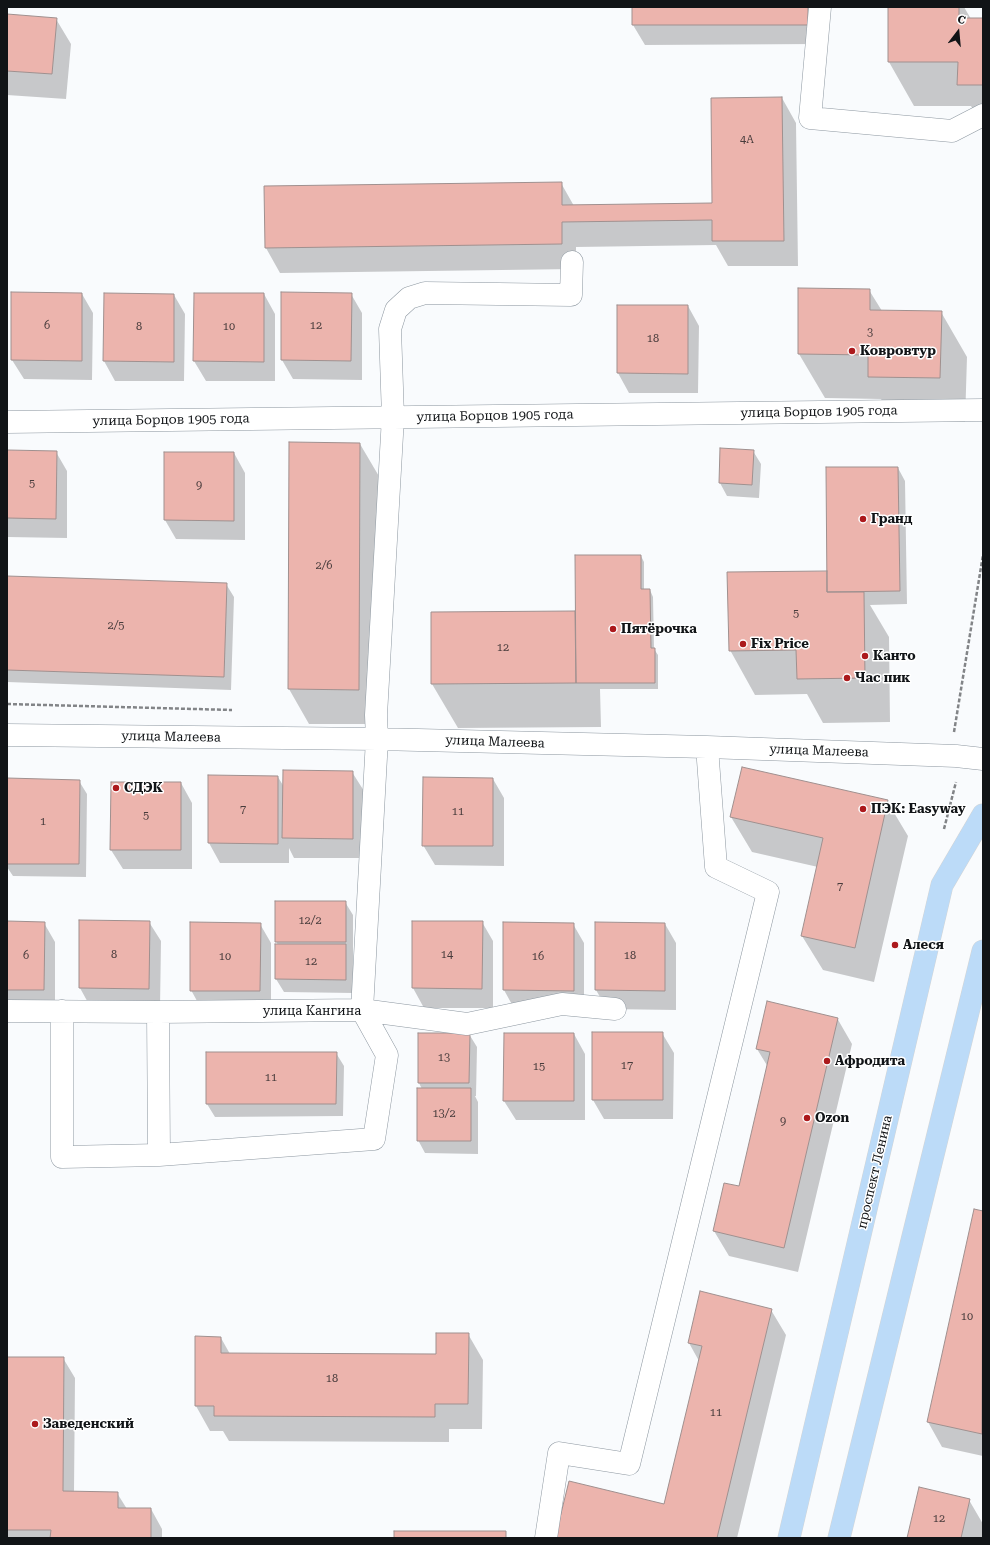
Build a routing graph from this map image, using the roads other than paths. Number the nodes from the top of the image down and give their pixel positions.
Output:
1 (820, 7) edge
2 (983, 115) edge
3 (572, 262) dead end
4 (983, 410) edge
5 (393, 417) junction
6 (7, 422) edge
7 (7, 735) edge
8 (377, 739) junction
9 (707, 747) junction
10 (983, 759) edge
11 (983, 815) edge
12 (983, 951) edge
13 (615, 1009) dead end
14 (362, 1010) junction
15 (7, 1011) edge
16 (62, 1012) junction
17 (158, 1012) junction
18 (159, 1155) junction
19 (546, 1538) edge
20 (789, 1538) edge
21 (839, 1538) edge

1 - 2 street
3 - 5 street
4 - 5 street, улица Борцов 1905 года
5 - 6 street, улица Борцов 1905 года
5 - 8 street
7 - 8 street, улица Малеева
8 - 9 street, улица Малеева
8 - 14 street
9 - 10 street, улица Малеева
9 - 19 street
11 - 20 main road, проспект Ленина
12 - 21 main road
13 - 14 street, улица Кангина
14 - 17 street, улица Кангина
14 - 18 street
15 - 16 street, улица Кангина
16 - 17 street, улица Кангина
16 - 18 street
17 - 18 street

